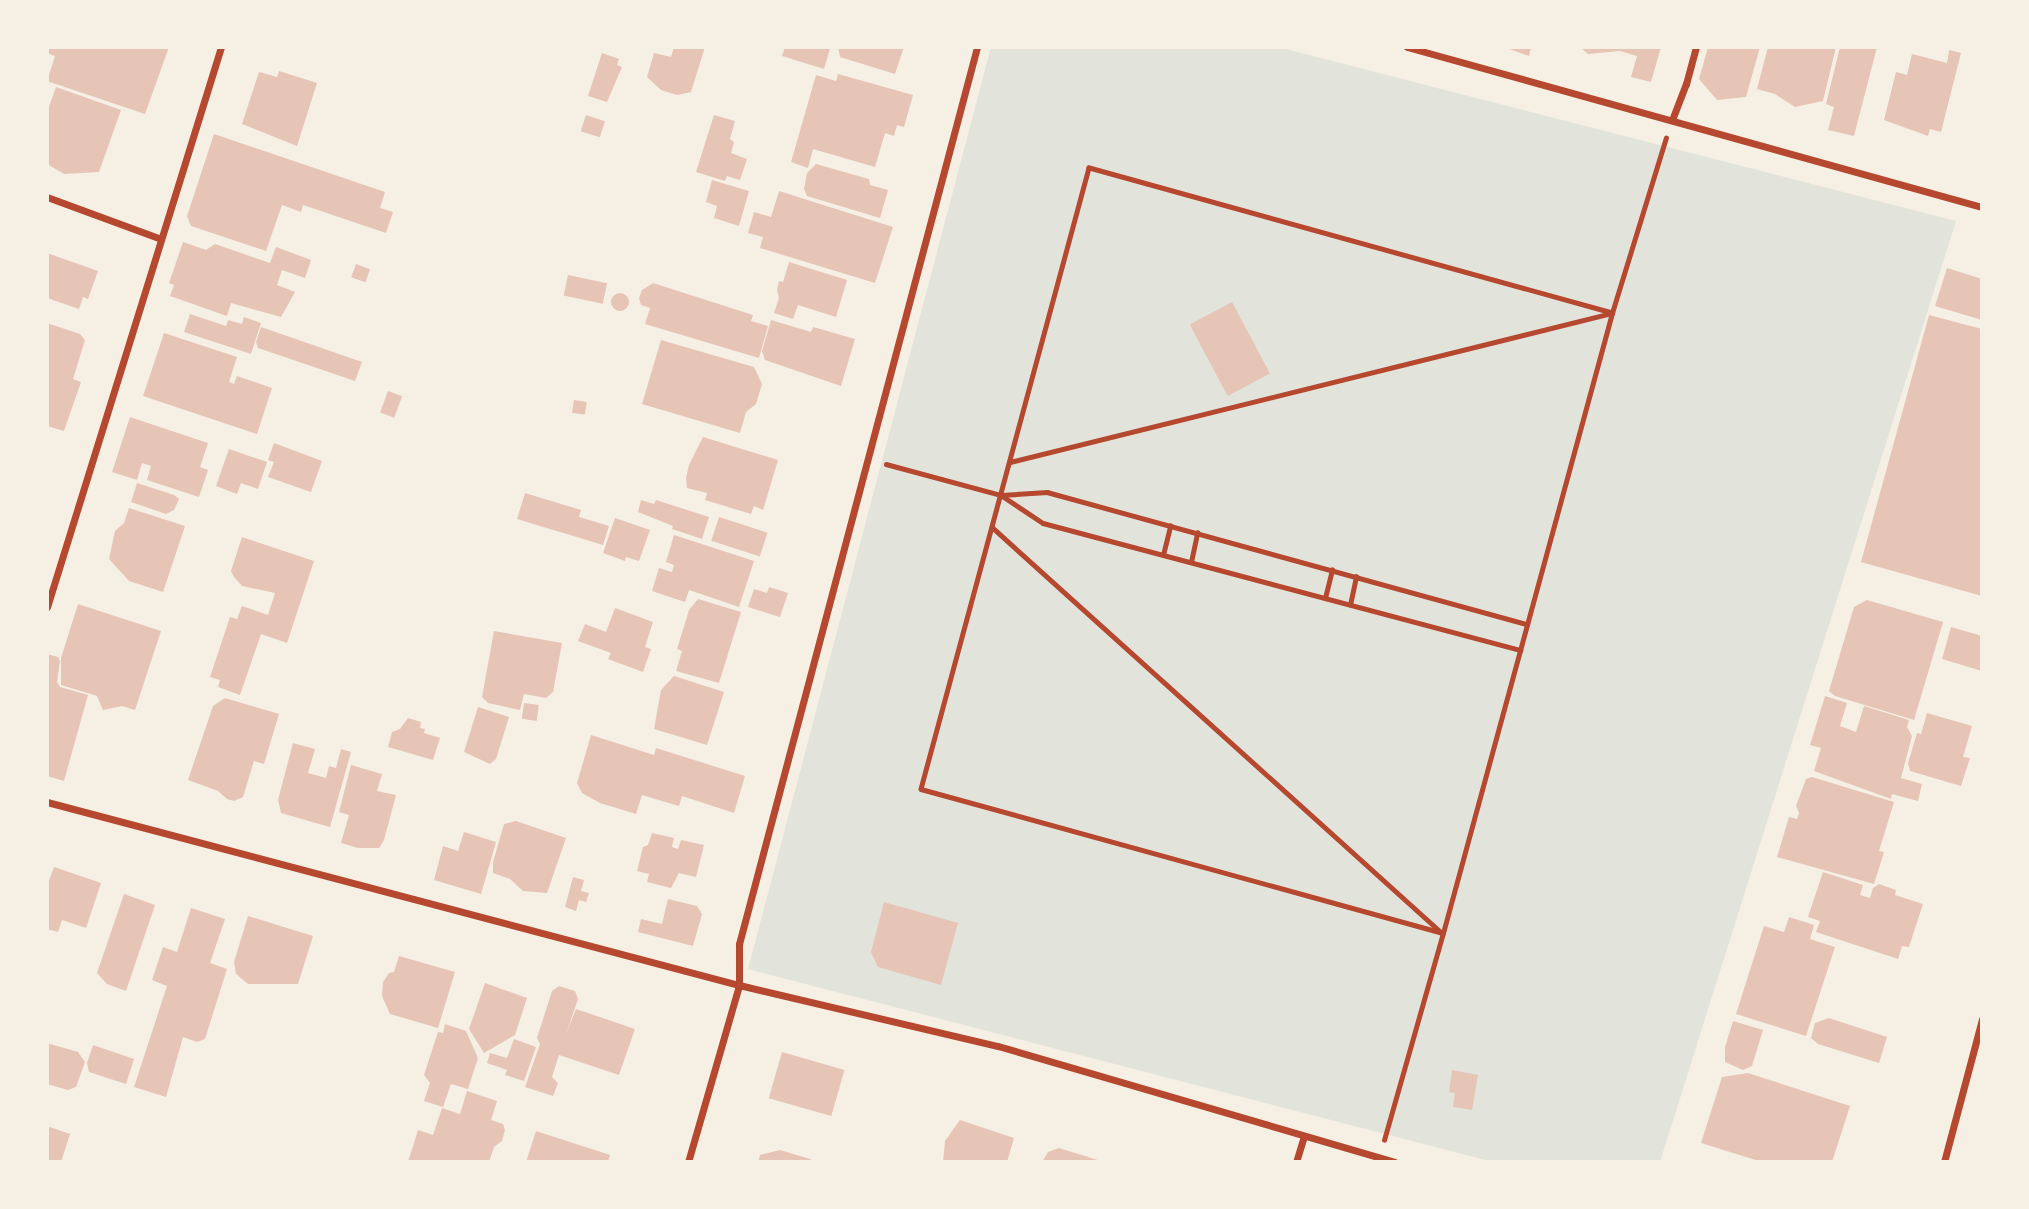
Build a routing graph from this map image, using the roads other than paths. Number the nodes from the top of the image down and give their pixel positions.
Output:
1 (221, 47) edge
2 (977, 47) edge
3 (1406, 47) edge
4 (1696, 47) edge
5 (1672, 120) junction
6 (47, 197) edge
7 (1982, 207) edge
8 (161, 239) junction
9 (47, 607) edge
10 (47, 802) edge
11 (739, 985) junction
12 (1982, 1020) edge
13 (1304, 1136) junction
14 (688, 1162) edge
15 (1296, 1162) edge
16 (1394, 1162) edge
17 (1944, 1162) edge

1 - 8 street
2 - 11 street
3 - 5 street
4 - 5 street
5 - 7 street
6 - 8 street
8 - 9 street
10 - 11 street
11 - 13 street
11 - 14 street
12 - 17 street
13 - 15 street
13 - 16 street

